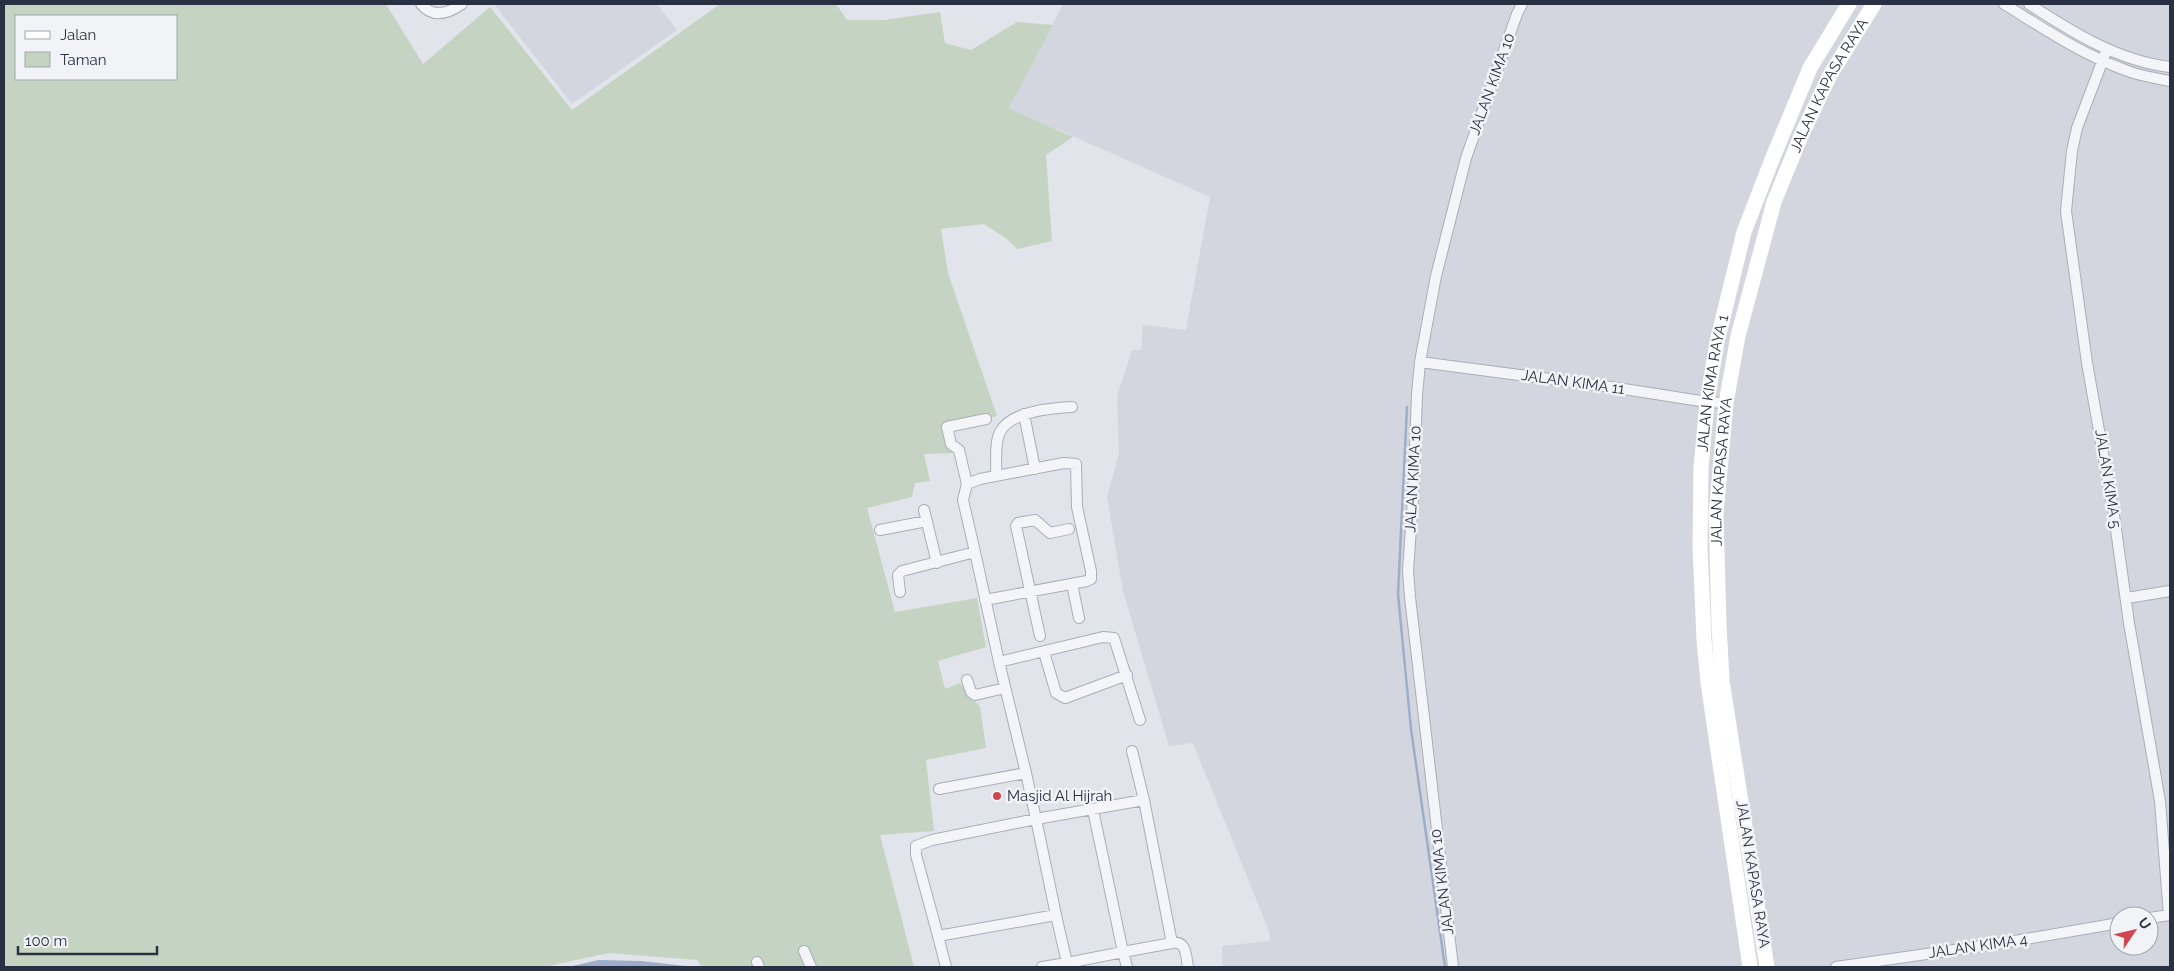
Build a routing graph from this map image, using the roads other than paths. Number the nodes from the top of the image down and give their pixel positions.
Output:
1 (421, 4) edge
2 (459, 4) edge
3 (1522, 4) edge
4 (1850, 4) edge
5 (1874, 4) edge
6 (2004, 4) edge
7 (2030, 4) edge
8 (2107, 49) junction
9 (2102, 61) junction
10 (2170, 67) edge
11 (2170, 81) edge
12 (1420, 362) junction
13 (1707, 402) junction
14 (1726, 403) junction
15 (1072, 407) dead end
16 (1024, 414) junction
17 (986, 419) dead end
18 (1035, 469) junction
19 (996, 476) junction
20 (968, 484) junction
21 (924, 510) dead end
22 (926, 521) junction
23 (1069, 529) dead end
24 (880, 530) dead end
25 (976, 552) junction
26 (937, 562) junction
27 (1072, 584) junction
28 (1031, 591) junction
29 (2170, 591) edge
30 (900, 592) dead end
31 (2127, 598) junction
32 (985, 600) junction
33 (1079, 618) dead end
34 (1040, 636) dead end
35 (1044, 652) junction
36 (999, 662) junction
37 (1127, 675) junction
38 (967, 680) dead end
39 (1005, 688) junction
40 (1140, 720) dead end
41 (1132, 751) dead end
42 (1026, 773) junction
43 (939, 789) dead end
44 (1144, 800) junction
45 (1093, 810) junction
46 (1036, 819) junction
47 (1056, 915) junction
48 (2170, 915) edge
49 (2109, 925) edge
50 (938, 936) junction
51 (1172, 943) junction
52 (804, 951) dead end
53 (1123, 952) junction
54 (1067, 965) edge
55 (811, 967) edge
56 (946, 967) edge
57 (1042, 967) edge
58 (1127, 967) edge
59 (1188, 967) edge
60 (1453, 967) edge
61 (1750, 967) edge
62 (1766, 967) edge
63 (1836, 967) edge

1 - 2 street
3 - 12 street, JALAN KIMA 10
4 - 13 main road, JALAN KIMA RAYA 1
5 - 14 main road, JALAN KAPASA RAYA
6 - 9 street
7 - 8 street
8 - 9 street, JALAN KIMA 5
8 - 10 street
9 - 11 street
9 - 31 street, JALAN KIMA 5
12 - 13 street, JALAN KIMA 11
12 - 60 street, JALAN KIMA 10
13 - 14 street, JALAN KIMA 11
13 - 61 main road, JALAN KIMA RAYA 1
14 - 62 main road, JALAN KAPASA RAYA
15 - 16 street
16 - 18 street
16 - 19 street
17 - 20 street
18 - 19 street
18 - 27 street
19 - 20 street
20 - 25 street
21 - 22 street
22 - 24 street
22 - 26 street
23 - 28 street
25 - 26 street
25 - 32 street
26 - 30 street
27 - 28 street
27 - 33 street
28 - 32 street
28 - 34 street
29 - 31 street
31 - 48 street, JALAN KIMA 5
32 - 36 street
35 - 36 street
35 - 37 street
35 - 37 street
36 - 39 street
37 - 40 street
38 - 39 street
39 - 42 street
41 - 44 street
42 - 43 street
42 - 46 street
44 - 45 street
44 - 51 street
45 - 46 street
45 - 53 street
46 - 47 street
46 - 50 street
47 - 50 street
47 - 54 street
49 - 63 street, JALAN KIMA 4
50 - 56 street
51 - 53 street
51 - 59 street
52 - 55 street
53 - 54 street
53 - 58 street
54 - 57 street

